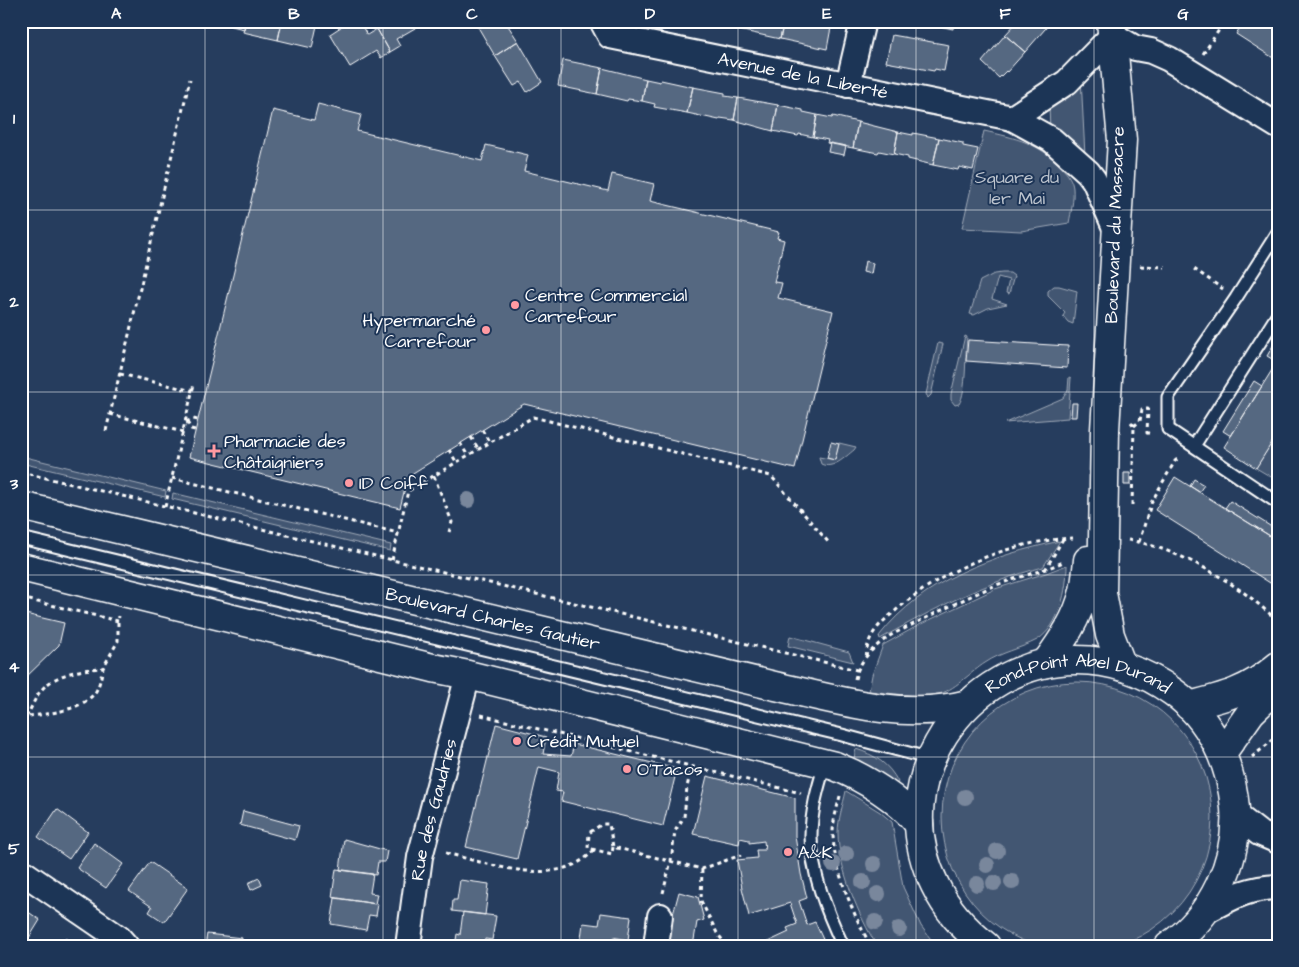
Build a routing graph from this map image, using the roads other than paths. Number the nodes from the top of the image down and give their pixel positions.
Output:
1 (602, 21) edge
2 (863, 21) edge
3 (1112, 28) edge
4 (848, 85) junction
5 (1012, 118) junction
6 (1278, 126) edge
7 (1116, 230) junction
8 (1278, 232) edge
9 (1278, 314) edge
10 (1105, 430) junction
11 (1194, 446) junction
12 (1278, 503) edge
13 (21, 506) edge
14 (21, 538) edge
15 (21, 568) edge
16 (1046, 663) junction
17 (1122, 666) junction
18 (1278, 666) edge
19 (468, 675) junction
20 (1278, 686) edge
21 (968, 704) junction
22 (1189, 706) junction
23 (1222, 753) junction
24 (931, 759) junction
25 (837, 768) junction
26 (1236, 815) junction
27 (919, 824) junction
28 (1278, 842) edge
29 (21, 871) edge
30 (1278, 886) edge
31 (1204, 912) junction
32 (660, 916) road end
33 (126, 946) edge
34 (408, 946) edge
35 (656, 946) edge
36 (843, 946) edge
37 (986, 946) edge
38 (1168, 946) edge

1 - 4 street, Avenue de la Liberté
2 - 4 street
3 - 5 street
3 - 6 street
3 - 7 main road, Boulevard du Massacre
4 - 5 street, Avenue de la Liberté
5 - 7 street, Avenue de la Liberté
7 - 10 main road, Boulevard du Massacre
8 - 11 lane
9 - 11 lane
10 - 16 main road, Boulevard du Massacre
10 - 17 main road, Boulevard du Massacre
11 - 12 lane
13 - 21 main road, Boulevard Charles Gautier
14 - 24 lane, Boulevard Charles Gautier
15 - 19 main road
16 - 17 main road, Rond-Point Abel Durand
16 - 21 main road, Rond-Point Abel Durand
17 - 22 main road, Rond-Point Abel Durand
18 - 22 main road
19 - 25 main road
19 - 34 street, Rue des Gaudries
20 - 23 main road
21 - 24 main road, Rond-Point Abel Durand
22 - 23 main road, Rond-Point Abel Durand
23 - 26 main road, Rond-Point Abel Durand
24 - 27 main road, Rond-Point Abel Durand
25 - 27 main road
25 - 36 lane
26 - 28 street
26 - 31 main road, Rond-Point Abel Durand
27 - 37 main road, Rond-Point Abel Durand
29 - 33 street
30 - 31 street
31 - 38 main road, Rond-Point Abel Durand
32 - 35 street

